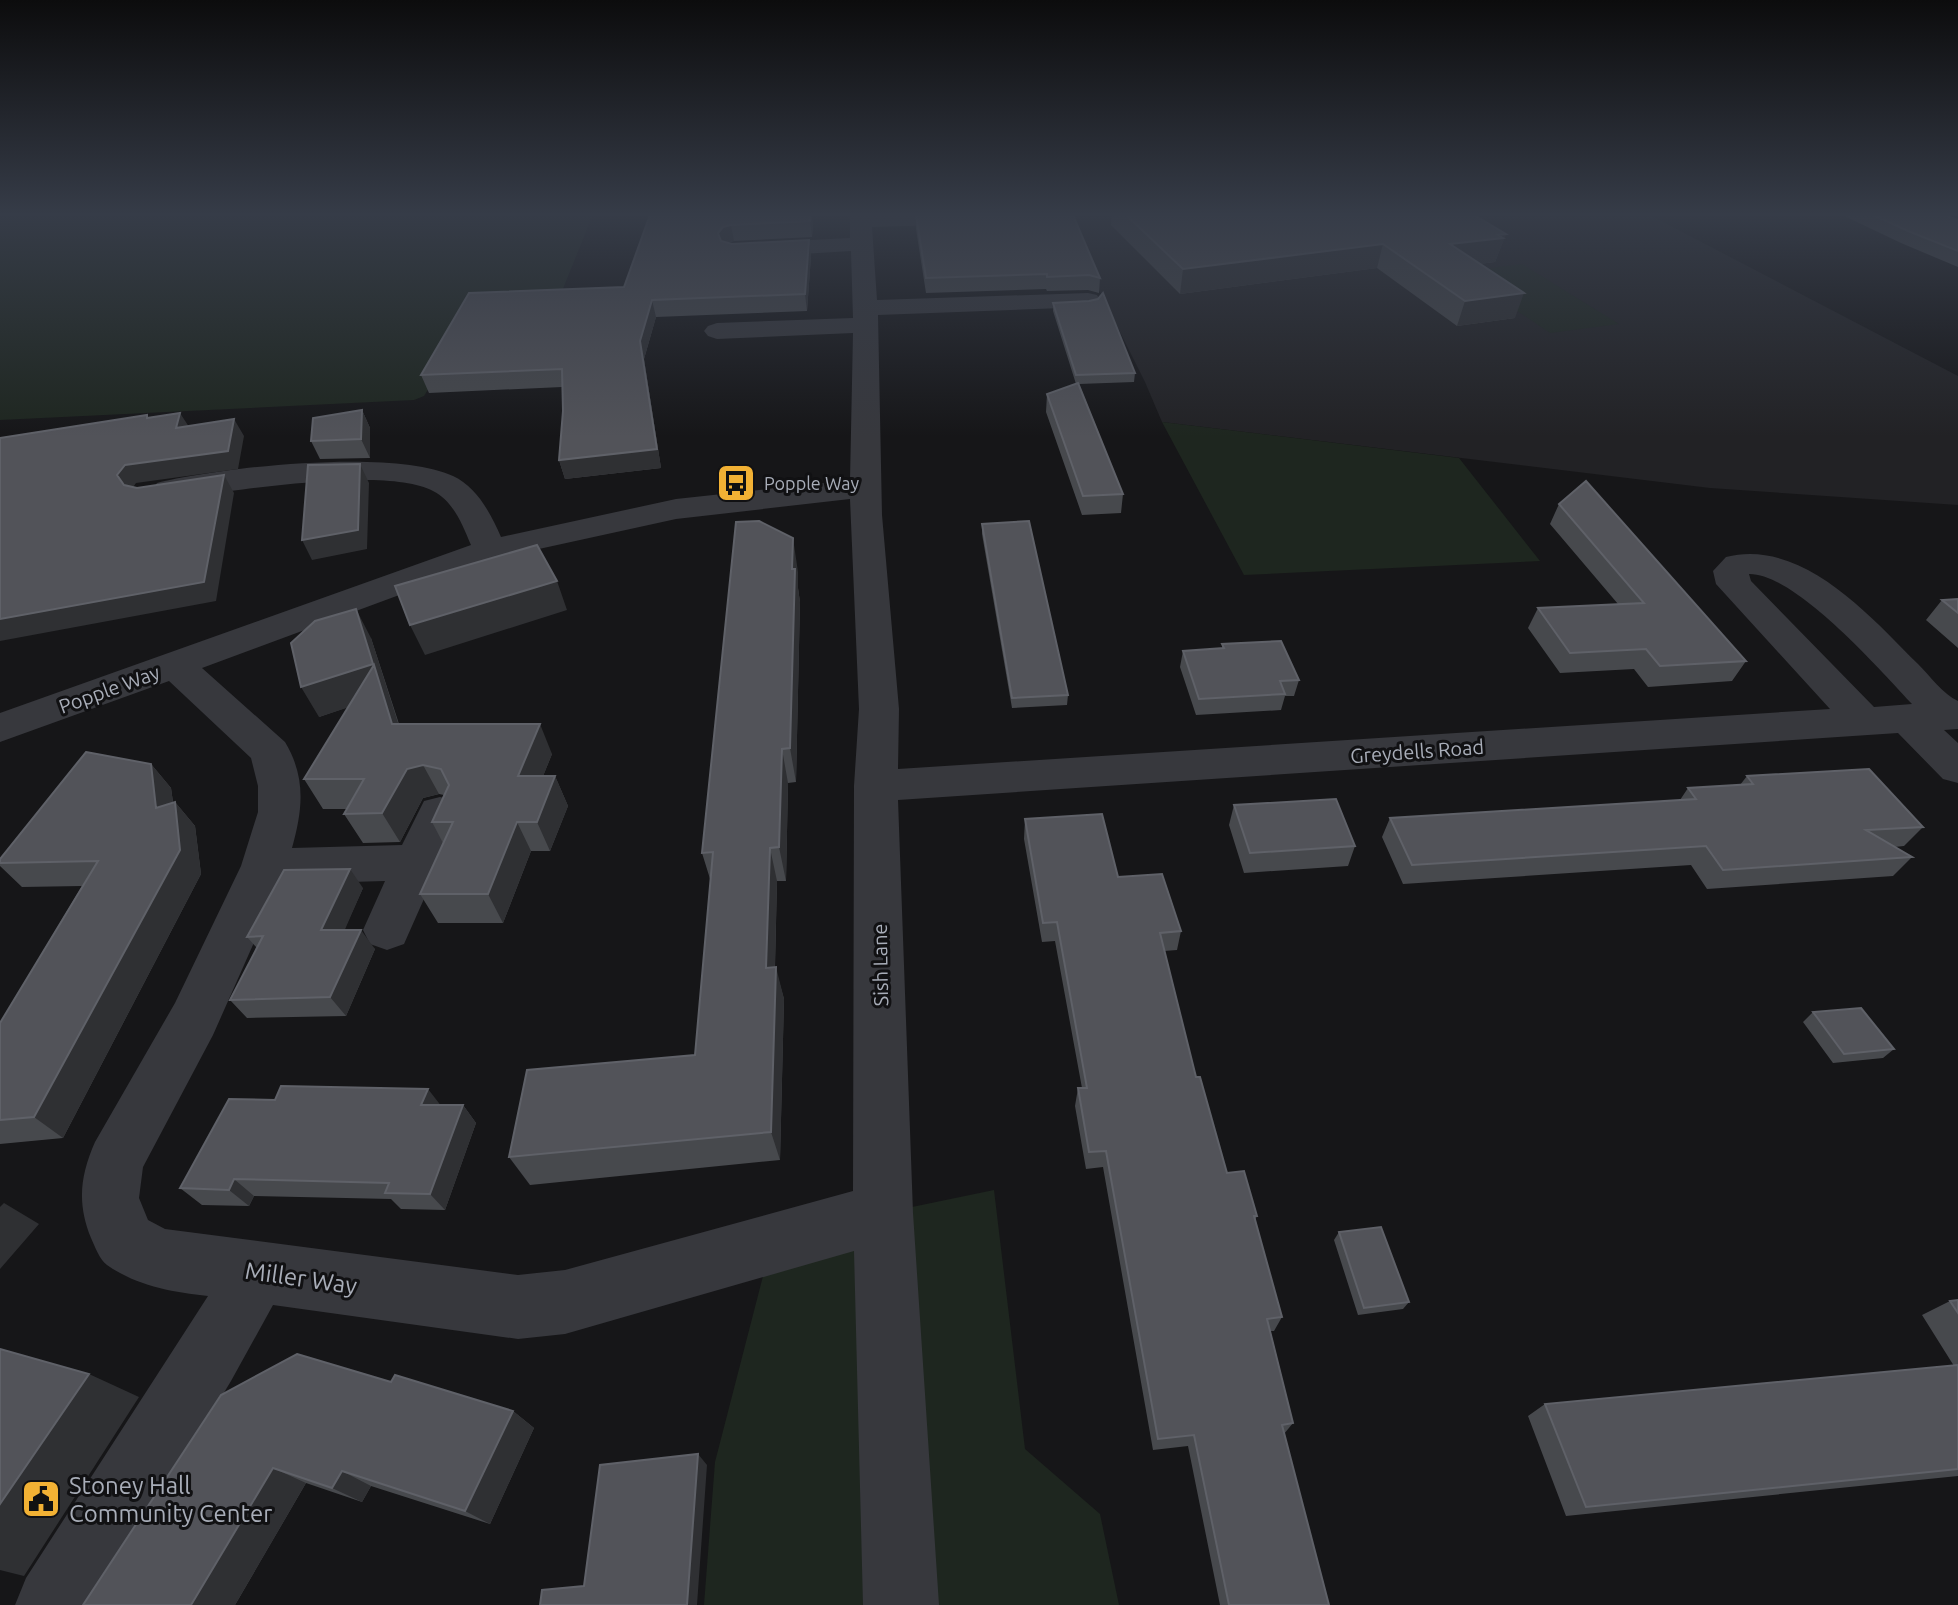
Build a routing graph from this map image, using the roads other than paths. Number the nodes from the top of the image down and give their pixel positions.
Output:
1 (864, 287) edge
2 (1088, 300) edge
3 (866, 317) junction
4 (717, 331) dead end
5 (866, 488) junction
6 (148, 493) edge
7 (490, 550) junction
8 (177, 665) junction
9 (1937, 716) edge
10 (1864, 721) junction
11 (0, 728) edge
12 (1958, 768) edge
13 (876, 786) junction
14 (440, 813) edge
15 (417, 863) junction
16 (264, 866) junction
17 (387, 930) dead end
18 (883, 1213) junction
19 (257, 1272) junction
20 (53, 1605) edge
21 (901, 1605) edge

1 - 3 street, Sish Lane
2 - 3 street
3 - 4 street
3 - 5 street, Sish Lane
5 - 7 street, Popple Way
5 - 13 street, Sish Lane
6 - 7 street
7 - 8 street, Popple Way
8 - 11 street, Popple Way
8 - 16 street, Miller Way
9 - 10 street, Greydells Road
9 - 10 street
9 - 12 street
10 - 13 street, Greydells Road
13 - 18 street, Sish Lane
14 - 15 street
15 - 16 street
15 - 17 street
16 - 19 street, Miller Way
18 - 19 street, Miller Way
18 - 21 street, Sish Lane
19 - 20 street

